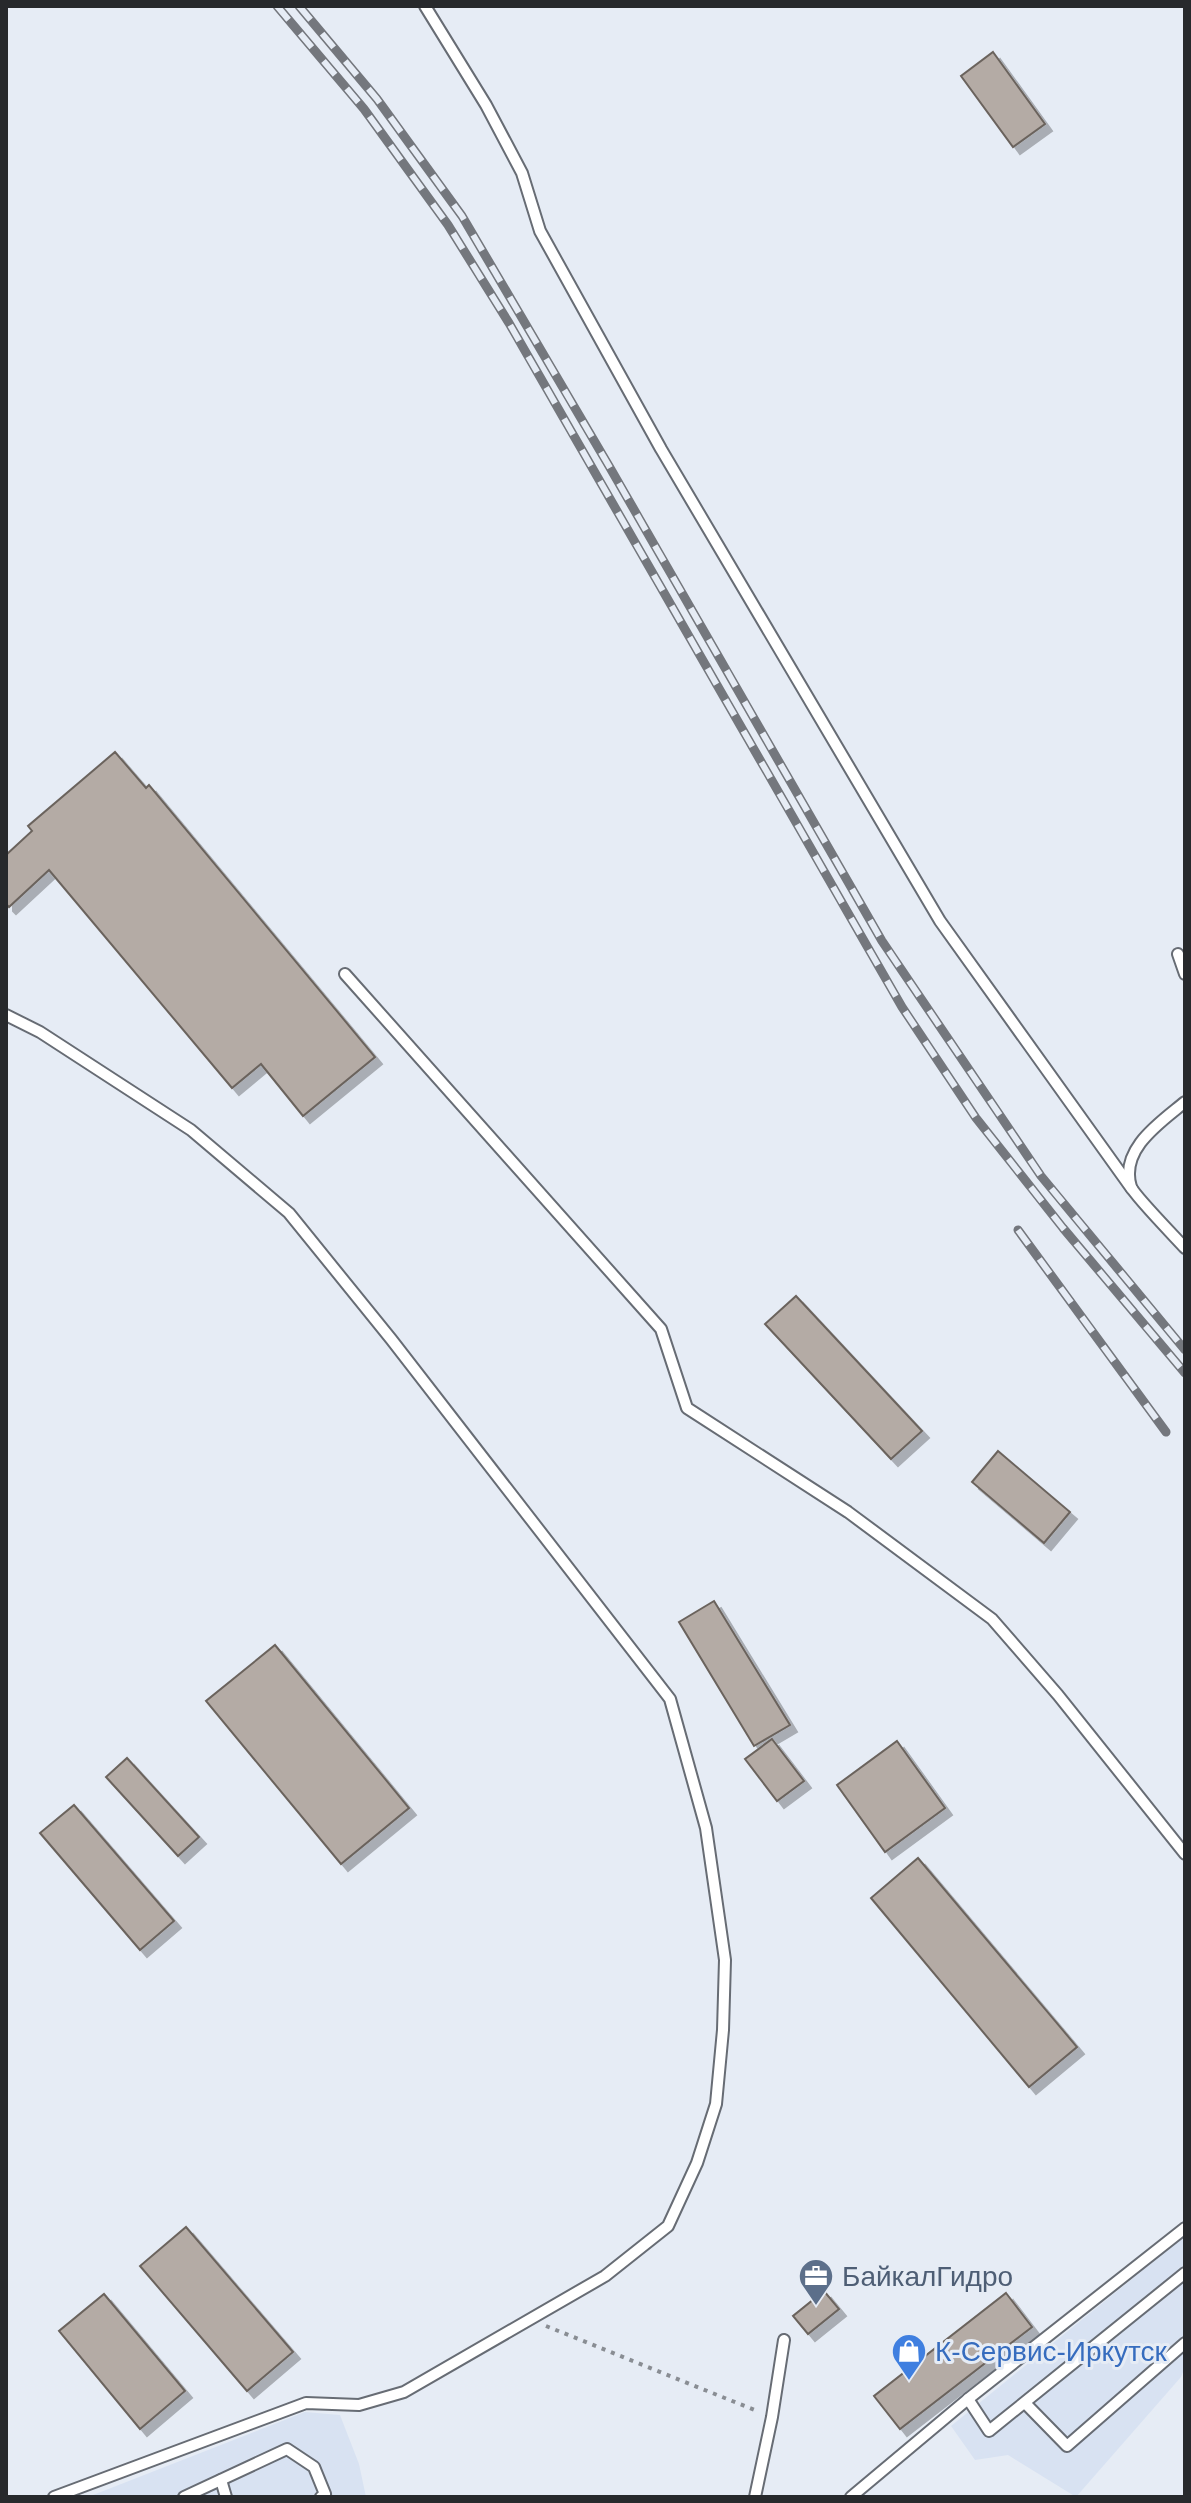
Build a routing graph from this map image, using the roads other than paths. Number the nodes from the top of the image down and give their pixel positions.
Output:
1 (425, 6) edge
2 (1178, 954) dead end
3 (345, 974) dead end
4 (1185, 974) edge
5 (6, 1015) edge
6 (1185, 1102) edge
7 (1132, 1189) junction
8 (1185, 1248) edge
9 (1185, 1854) edge
10 (1185, 2228) edge
11 (1185, 2273) edge
12 (784, 2340) dead end
13 (1185, 2343) edge
14 (968, 2399) junction
15 (1025, 2403) junction
16 (221, 2480) junction
17 (54, 2497) edge
18 (184, 2497) edge
19 (226, 2497) edge
20 (321, 2497) edge
21 (755, 2497) edge
22 (851, 2497) edge

1 - 7 lane
2 - 4 lane
3 - 9 lane
5 - 17 lane
6 - 7 lane
7 - 8 lane
10 - 14 lane
11 - 15 lane
12 - 21 lane
13 - 15 lane
14 - 15 lane
14 - 22 lane
16 - 18 lane
16 - 19 lane
16 - 20 lane

